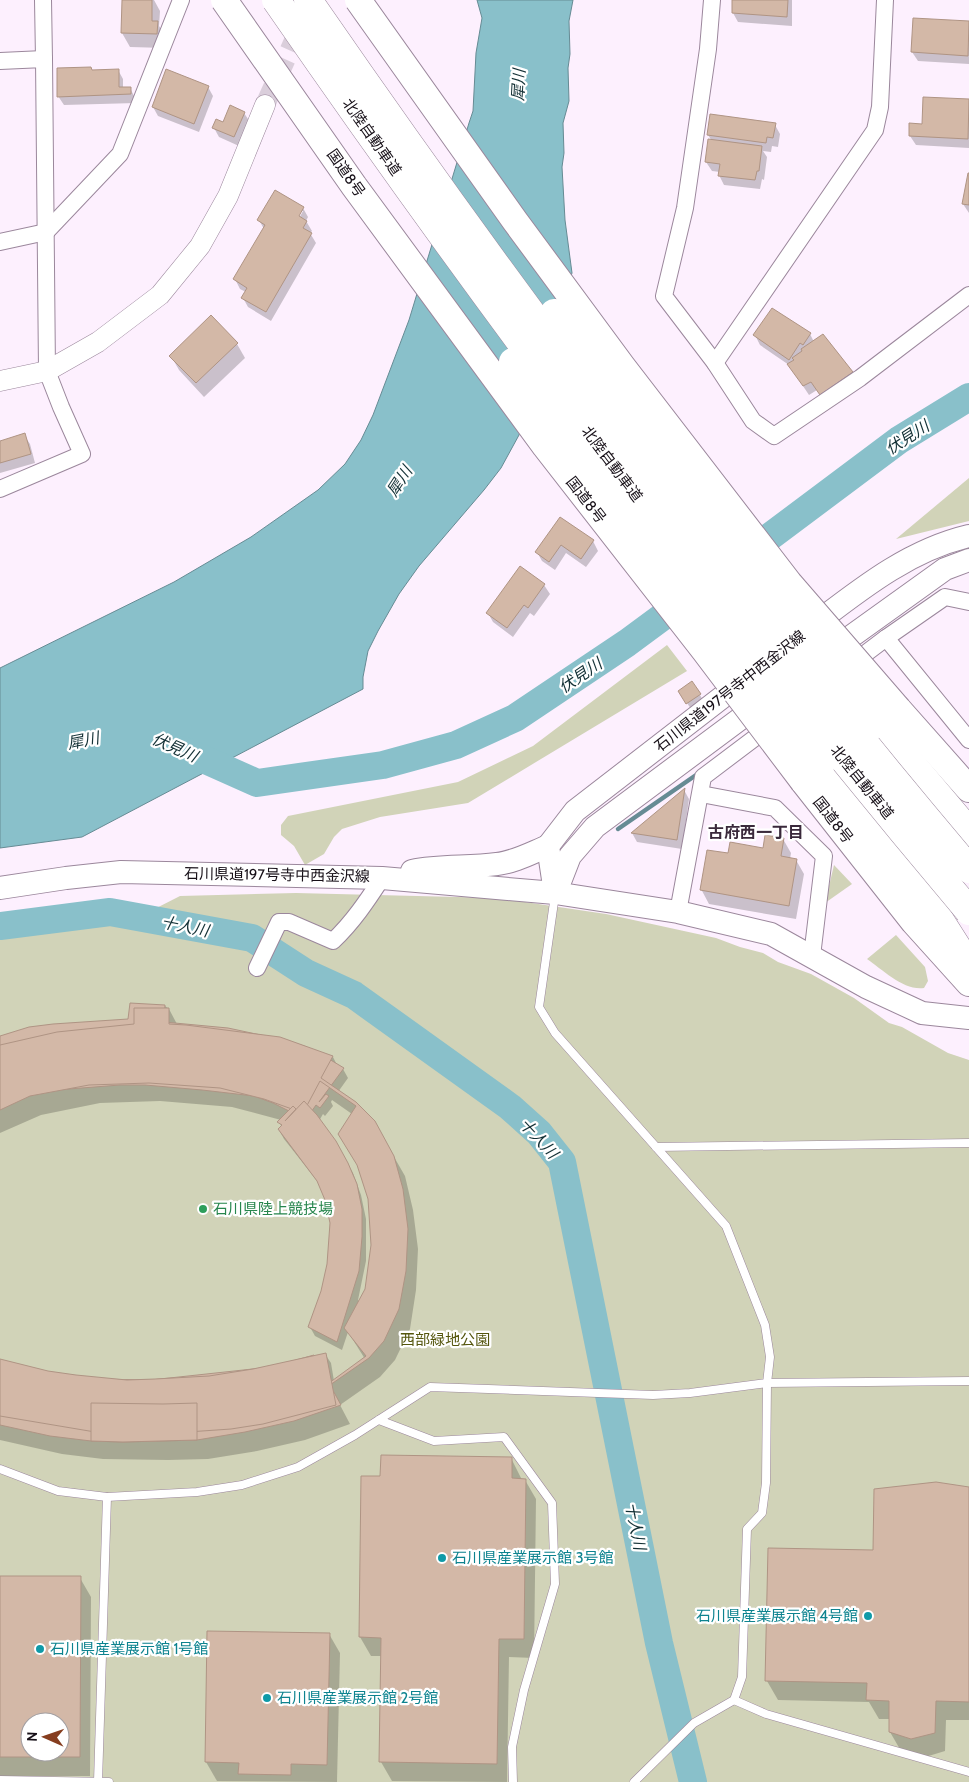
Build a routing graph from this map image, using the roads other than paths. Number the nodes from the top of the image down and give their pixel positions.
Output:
1 (43, 0) edge
2 (181, 0) edge
3 (224, 0) edge
4 (276, 0) edge
5 (308, 0) edge
6 (358, 0) edge
7 (712, 0) edge
8 (886, 0) edge
9 (326, 26) junction
10 (306, 44) junction
11 (44, 60) junction
12 (0, 61) edge
13 (265, 106) tunnel mouth
14 (46, 232) junction
15 (0, 242) edge
16 (969, 296) edge
17 (715, 363) junction
18 (47, 371) junction
19 (0, 382) edge
20 (0, 489) edge
21 (969, 536) edge
22 (969, 560) edge
23 (969, 602) edge
24 (886, 638) junction
25 (888, 717) junction
26 (969, 740) edge
27 (812, 774) junction
28 (969, 789) edge
29 (701, 794) junction
30 (969, 832) edge
31 (548, 846) junction
32 (969, 869) edge
33 (382, 878) junction
34 (0, 888) edge
35 (556, 893) junction
36 (969, 910) edge
37 (934, 911) junction
38 (678, 912) junction
39 (969, 951) edge
40 (812, 956) junction
41 (969, 966) edge
42 (258, 968) dead end
43 (969, 983) edge
44 (969, 1018) edge
45 (969, 1143) edge
46 (656, 1147) junction
47 (969, 1380) edge
48 (767, 1383) junction
49 (379, 1420) junction
50 (0, 1469) edge
51 (107, 1497) junction
52 (734, 1700) junction
53 (969, 1772) edge
54 (0, 1780) edge
55 (98, 1782) edge
56 (109, 1782) edge
57 (513, 1782) edge
58 (634, 1782) edge

1 - 11 street
2 - 14 street
3 - 27 highway, 国道8号, bridge
4 - 10 highway, 北陸自動車道, bridge
5 - 9 highway, 北陸自動車道, bridge
6 - 25 highway, bridge
7 - 17 street
8 - 17 street
9 - 25 highway, bridge
9 - 32 highway, 北陸自動車道, bridge
10 - 27 highway, bridge
10 - 36 highway, 北陸自動車道, bridge
11 - 12 street
11 - 14 street
13 - 18 street
14 - 15 street
14 - 18 street
16 - 17 street
18 - 19 street
18 - 20 street
21 - 31 main road, 石川県道197号寺中西金沢線
22 - 35 main road, 石川県道197号寺中西金沢線
23 - 24 street
24 - 26 street
24 - 29 street
25 - 28 highway
25 - 30 highway
27 - 37 highway
27 - 43 highway, 国道8号
29 - 38 street
29 - 40 street
31 - 33 main road
31 - 35 main road
33 - 34 main road, 石川県道197号寺中西金沢線
33 - 35 main road, 石川県道197号寺中西金沢線
33 - 42 street
35 - 38 main road, 石川県道197号寺中西金沢線
35 - 46 lane
37 - 39 highway
37 - 41 highway
38 - 40 main road, 石川県道197号寺中西金沢線
40 - 44 main road, 石川県道197号寺中西金沢線
45 - 46 lane
46 - 48 lane
47 - 48 lane
48 - 49 lane
48 - 52 lane
49 - 51 lane
49 - 57 lane
50 - 51 lane
51 - 55 lane
52 - 53 lane
52 - 58 lane
54 - 55 lane
55 - 56 lane

